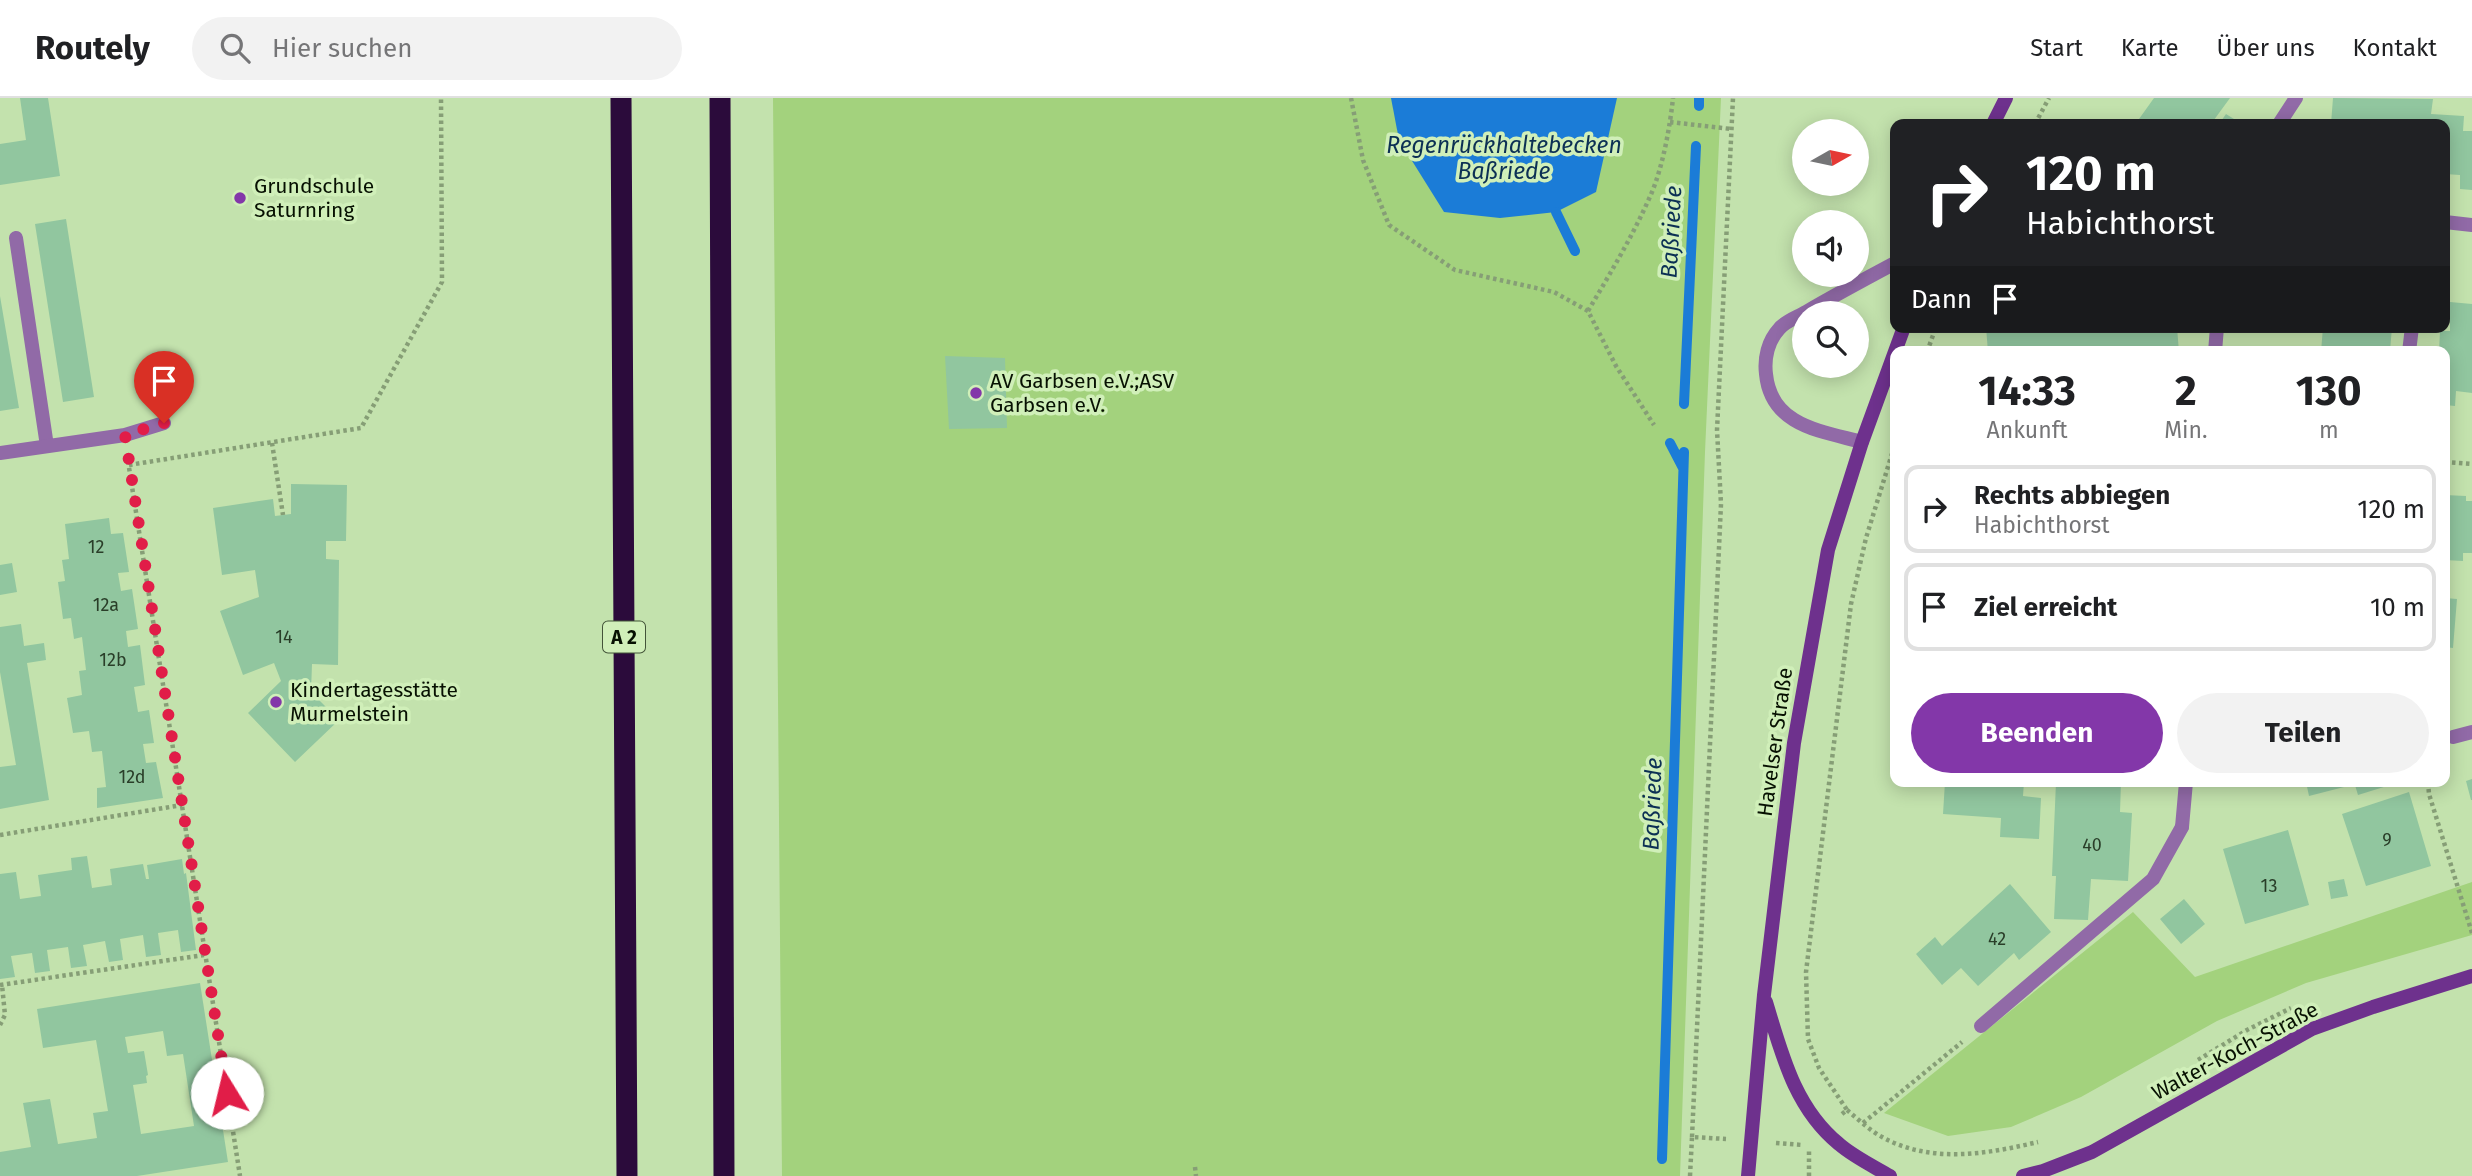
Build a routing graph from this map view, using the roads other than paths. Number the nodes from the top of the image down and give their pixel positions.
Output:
1 (621, 98) edge
2 (720, 98) edge
3 (2006, 98) edge
4 (2296, 98) edge
5 (1996, 119) edge
6 (2282, 119) edge
7 (2450, 223) edge
8 (2472, 225) edge
9 (16, 238) dead end
10 (1890, 266) edge
11 (1890, 365) edge
12 (164, 423) dead end
13 (1862, 442) junction
14 (47, 446) junction
15 (0, 453) edge
16 (2472, 732) edge
17 (2453, 737) dead end
18 (2186, 787) edge
19 (2472, 976) edge
20 (1764, 995) junction
21 (1981, 1026) road end
22 (627, 1176) edge
23 (724, 1176) edge
24 (1748, 1176) edge
25 (1890, 1176) edge
26 (2023, 1176) edge

1 - 22 highway, A 2
2 - 23 highway
3 - 5 street
4 - 6 street
7 - 8 street
9 - 14 street
10 - 13 street
11 - 13 street, Havelser Straße
12 - 14 street
13 - 20 street, Havelser Straße
14 - 15 street
16 - 17 street
18 - 21 street
19 - 26 street, Walter-Koch-Straße
20 - 24 street, Havelser Straße
20 - 25 street

